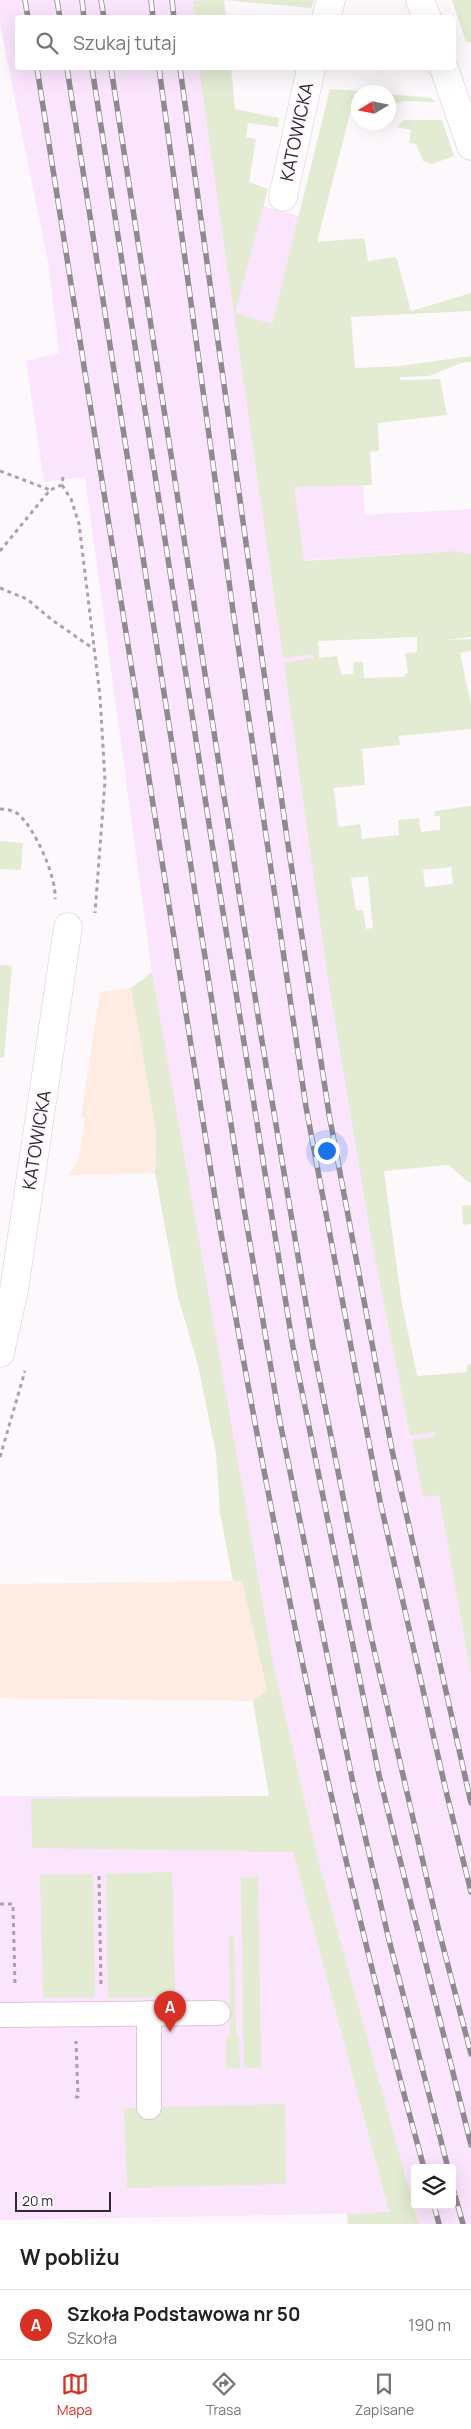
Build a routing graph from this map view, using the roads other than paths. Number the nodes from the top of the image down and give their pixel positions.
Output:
1 (331, 0) edge
2 (420, 0) edge
3 (327, 15) edge
4 (425, 15) edge
5 (311, 70) edge
6 (445, 70) edge
7 (471, 146) edge
8 (283, 197) dead end
9 (67, 937) road end
10 (0, 1353) edge
11 (149, 2013) junction
12 (218, 2013) dead end
13 (8, 2014) edge
14 (149, 2107) dead end

1 - 3 street
2 - 4 street
5 - 8 street, KATOWICKA
6 - 7 street
9 - 10 street, KATOWICKA
11 - 12 street
11 - 13 street
11 - 14 street

